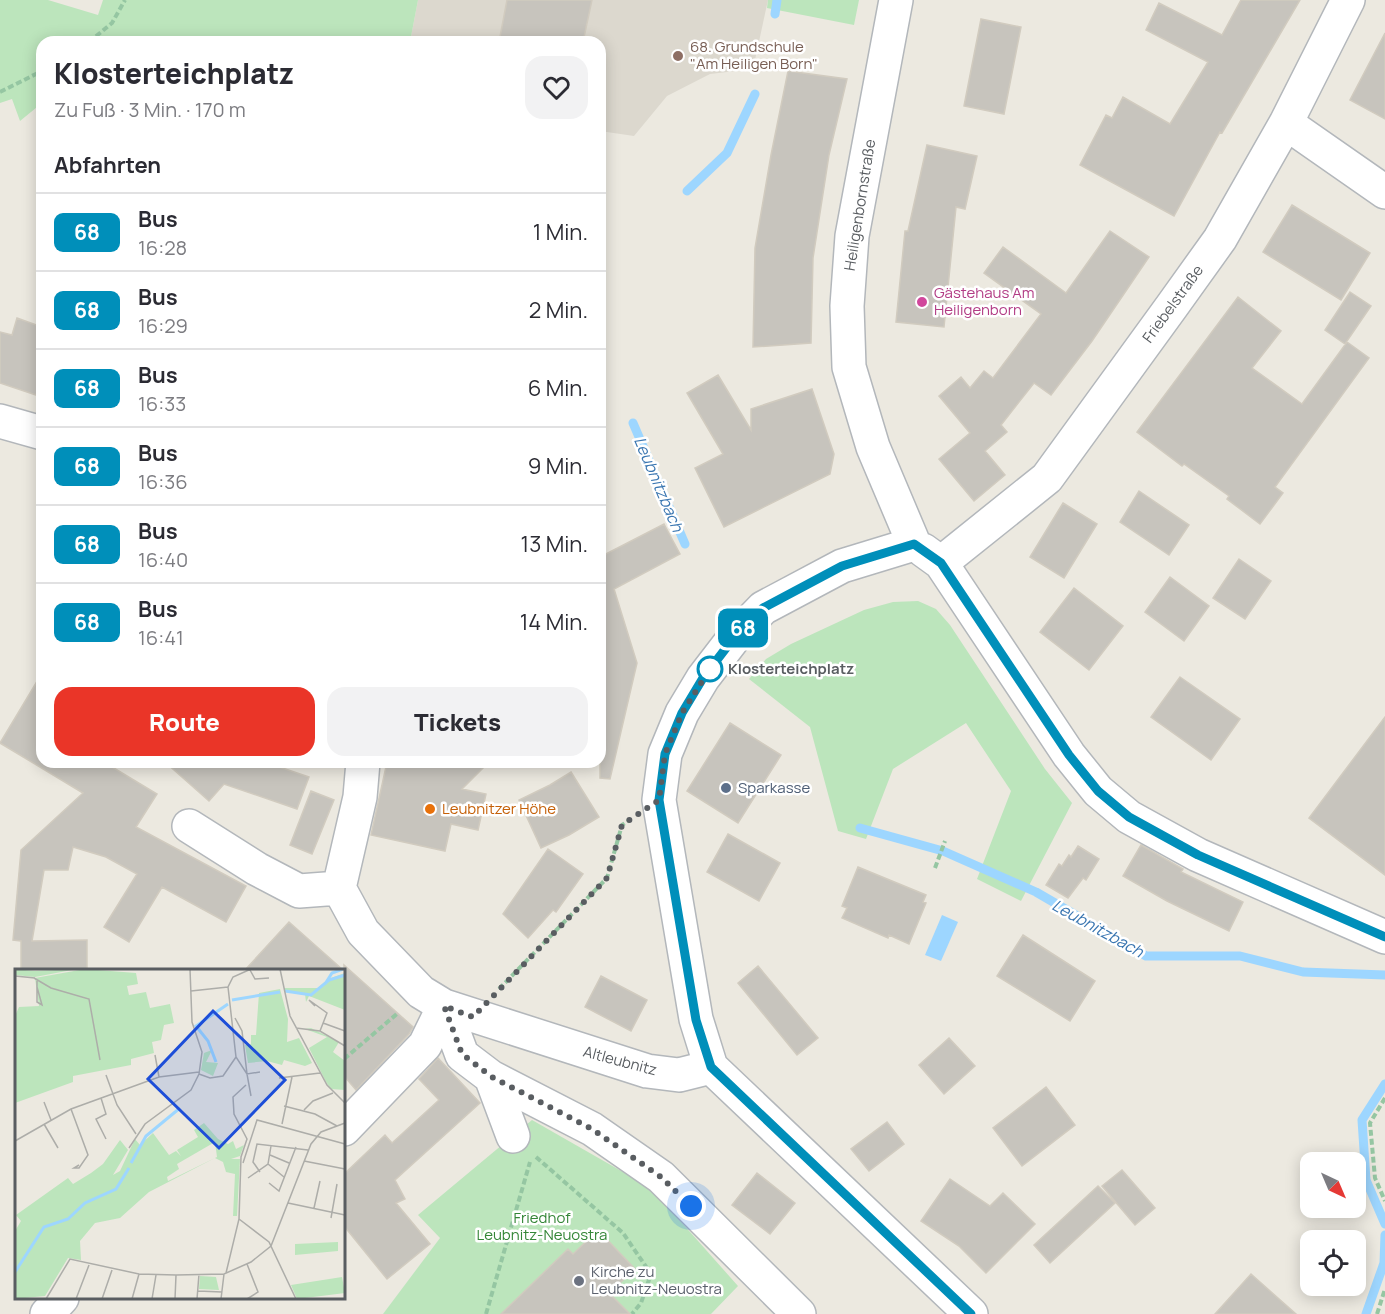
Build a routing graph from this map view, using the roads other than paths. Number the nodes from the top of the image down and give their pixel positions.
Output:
1 (896, 0) edge
2 (1348, 0) edge
3 (1286, 123) junction
4 (1385, 192) edge
5 (0, 421) edge
6 (36, 431) edge
7 (914, 544) junction
8 (941, 563) junction
9 (362, 768) edge
10 (189, 826) dead end
11 (339, 888) junction
12 (1385, 937) edge
13 (459, 1012) junction
14 (711, 1067) junction
15 (492, 1077) junction
16 (345, 1128) edge
17 (513, 1136) dead end
18 (61, 1299) edge
19 (47, 1314) edge
20 (799, 1314) edge
21 (971, 1314) edge

1 - 7 street, Heiligenbornstraße
2 - 3 street, Friebelstraße
3 - 4 street
3 - 8 street, Friebelstraße
5 - 6 street
7 - 8 street
7 - 14 street
8 - 12 street
9 - 11 street
10 - 11 street
11 - 13 street, Altleubnitz
13 - 14 street, Altleubnitz
13 - 15 street
13 - 16 street
14 - 21 street
15 - 17 street
15 - 20 street
18 - 19 street

